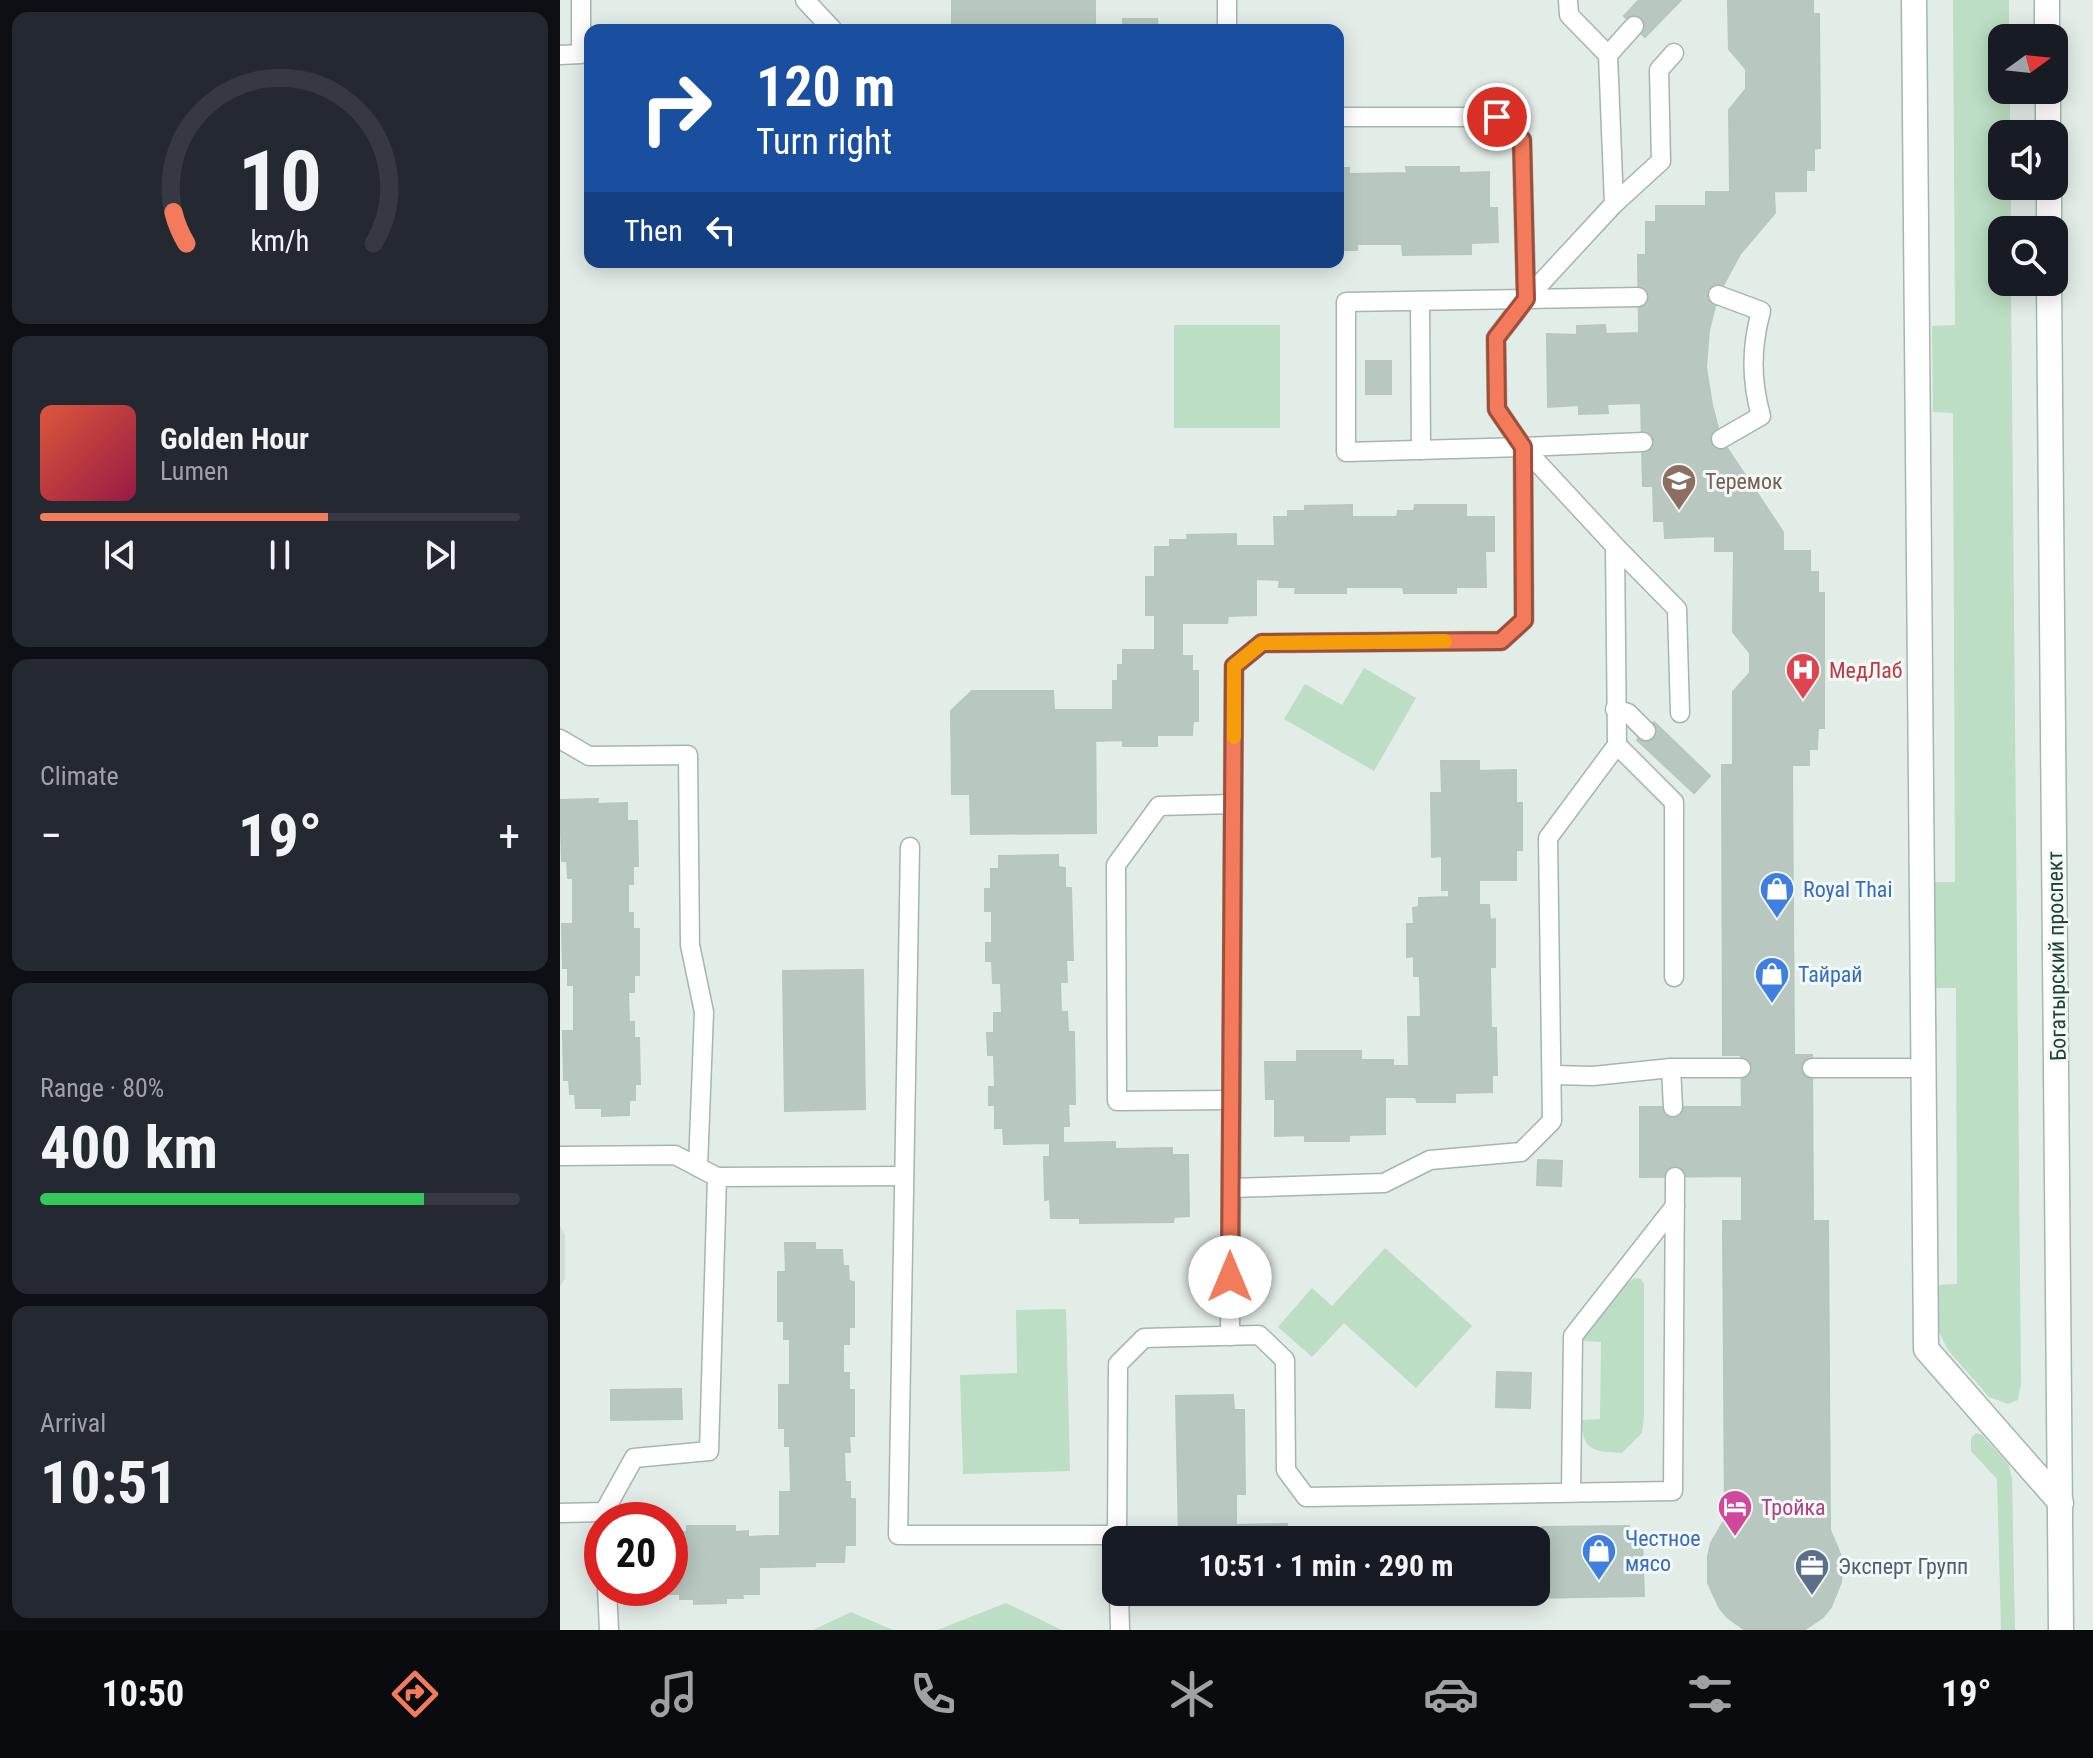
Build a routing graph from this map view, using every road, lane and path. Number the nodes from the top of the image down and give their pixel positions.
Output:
1 (581, 0) edge
2 (805, 0) edge
3 (1227, 0) edge
4 (1585, 0) edge
5 (1914, 0) edge
6 (2047, 0) edge
7 (1569, 8) edge
8 (827, 24) edge
9 (1227, 24) edge
10 (2047, 24) edge
11 (1634, 26) dead end
12 (1674, 53) dead end
13 (560, 55) edge
14 (1608, 55) junction
15 (1344, 117) edge
16 (1614, 204) junction
17 (1718, 295) dead end
18 (2049, 296) edge
19 (1638, 297) dead end
20 (1526, 299) junction
21 (1420, 301) junction
22 (1721, 439) dead end
23 (1643, 442) dead end
24 (1523, 447) junction
25 (1421, 450) junction
26 (1615, 546) junction
27 (1615, 709) junction
28 (1680, 713) dead end
29 (1646, 731) dead end
30 (560, 739) edge
31 (1617, 745) junction
32 (1233, 804) junction
33 (910, 847) dead end
34 (1674, 977) dead end
35 (1671, 1068) junction
36 (1741, 1068) dead end
37 (1812, 1068) dead end
38 (1923, 1068) junction
39 (1553, 1075) junction
40 (1231, 1100) junction
41 (1673, 1107) dead end
42 (560, 1156) edge
43 (698, 1167) junction
44 (904, 1176) junction
45 (717, 1177) junction
46 (1675, 1177) dead end
47 (1231, 1188) junction
48 (1675, 1206) junction
49 (1230, 1336) junction
50 (1571, 1492) junction
51 (611, 1502) edge
52 (2061, 1503) junction
53 (560, 1513) edge
54 (584, 1515) edge
55 (1117, 1526) edge
56 (1102, 1538) edge
57 (608, 1606) edge
58 (1119, 1606) edge
59 (609, 1630) edge
60 (1120, 1630) edge
61 (2061, 1630) edge

1 - 13 lane
2 - 8 lane
3 - 9 lane
4 - 7 lane
5 - 38 street
6 - 10 street
7 - 14 lane
11 - 14 lane
12 - 16 lane
14 - 16 lane
15 - 20 lane
16 - 20 lane
17 - 22 lane
18 - 52 street, Богатырский проспект
19 - 20 lane
20 - 21 lane
20 - 24 lane
21 - 25 lane
21 - 25 lane
23 - 24 lane
24 - 25 lane
24 - 26 lane
24 - 32 lane
26 - 27 lane
26 - 28 lane
27 - 29 lane
27 - 31 lane
30 - 43 lane
31 - 34 lane
31 - 39 lane
32 - 40 lane
32 - 40 lane
33 - 44 lane
35 - 36 lane
35 - 39 lane
35 - 41 lane
37 - 38 lane
38 - 52 street
39 - 47 lane
40 - 47 lane
42 - 43 lane
43 - 45 lane
44 - 45 lane
44 - 56 lane
45 - 51 lane
46 - 48 lane
47 - 49 lane
48 - 50 lane
48 - 50 lane
49 - 50 lane
49 - 55 lane
52 - 61 street, Богатырский проспект
53 - 54 lane
57 - 59 lane
58 - 60 lane

